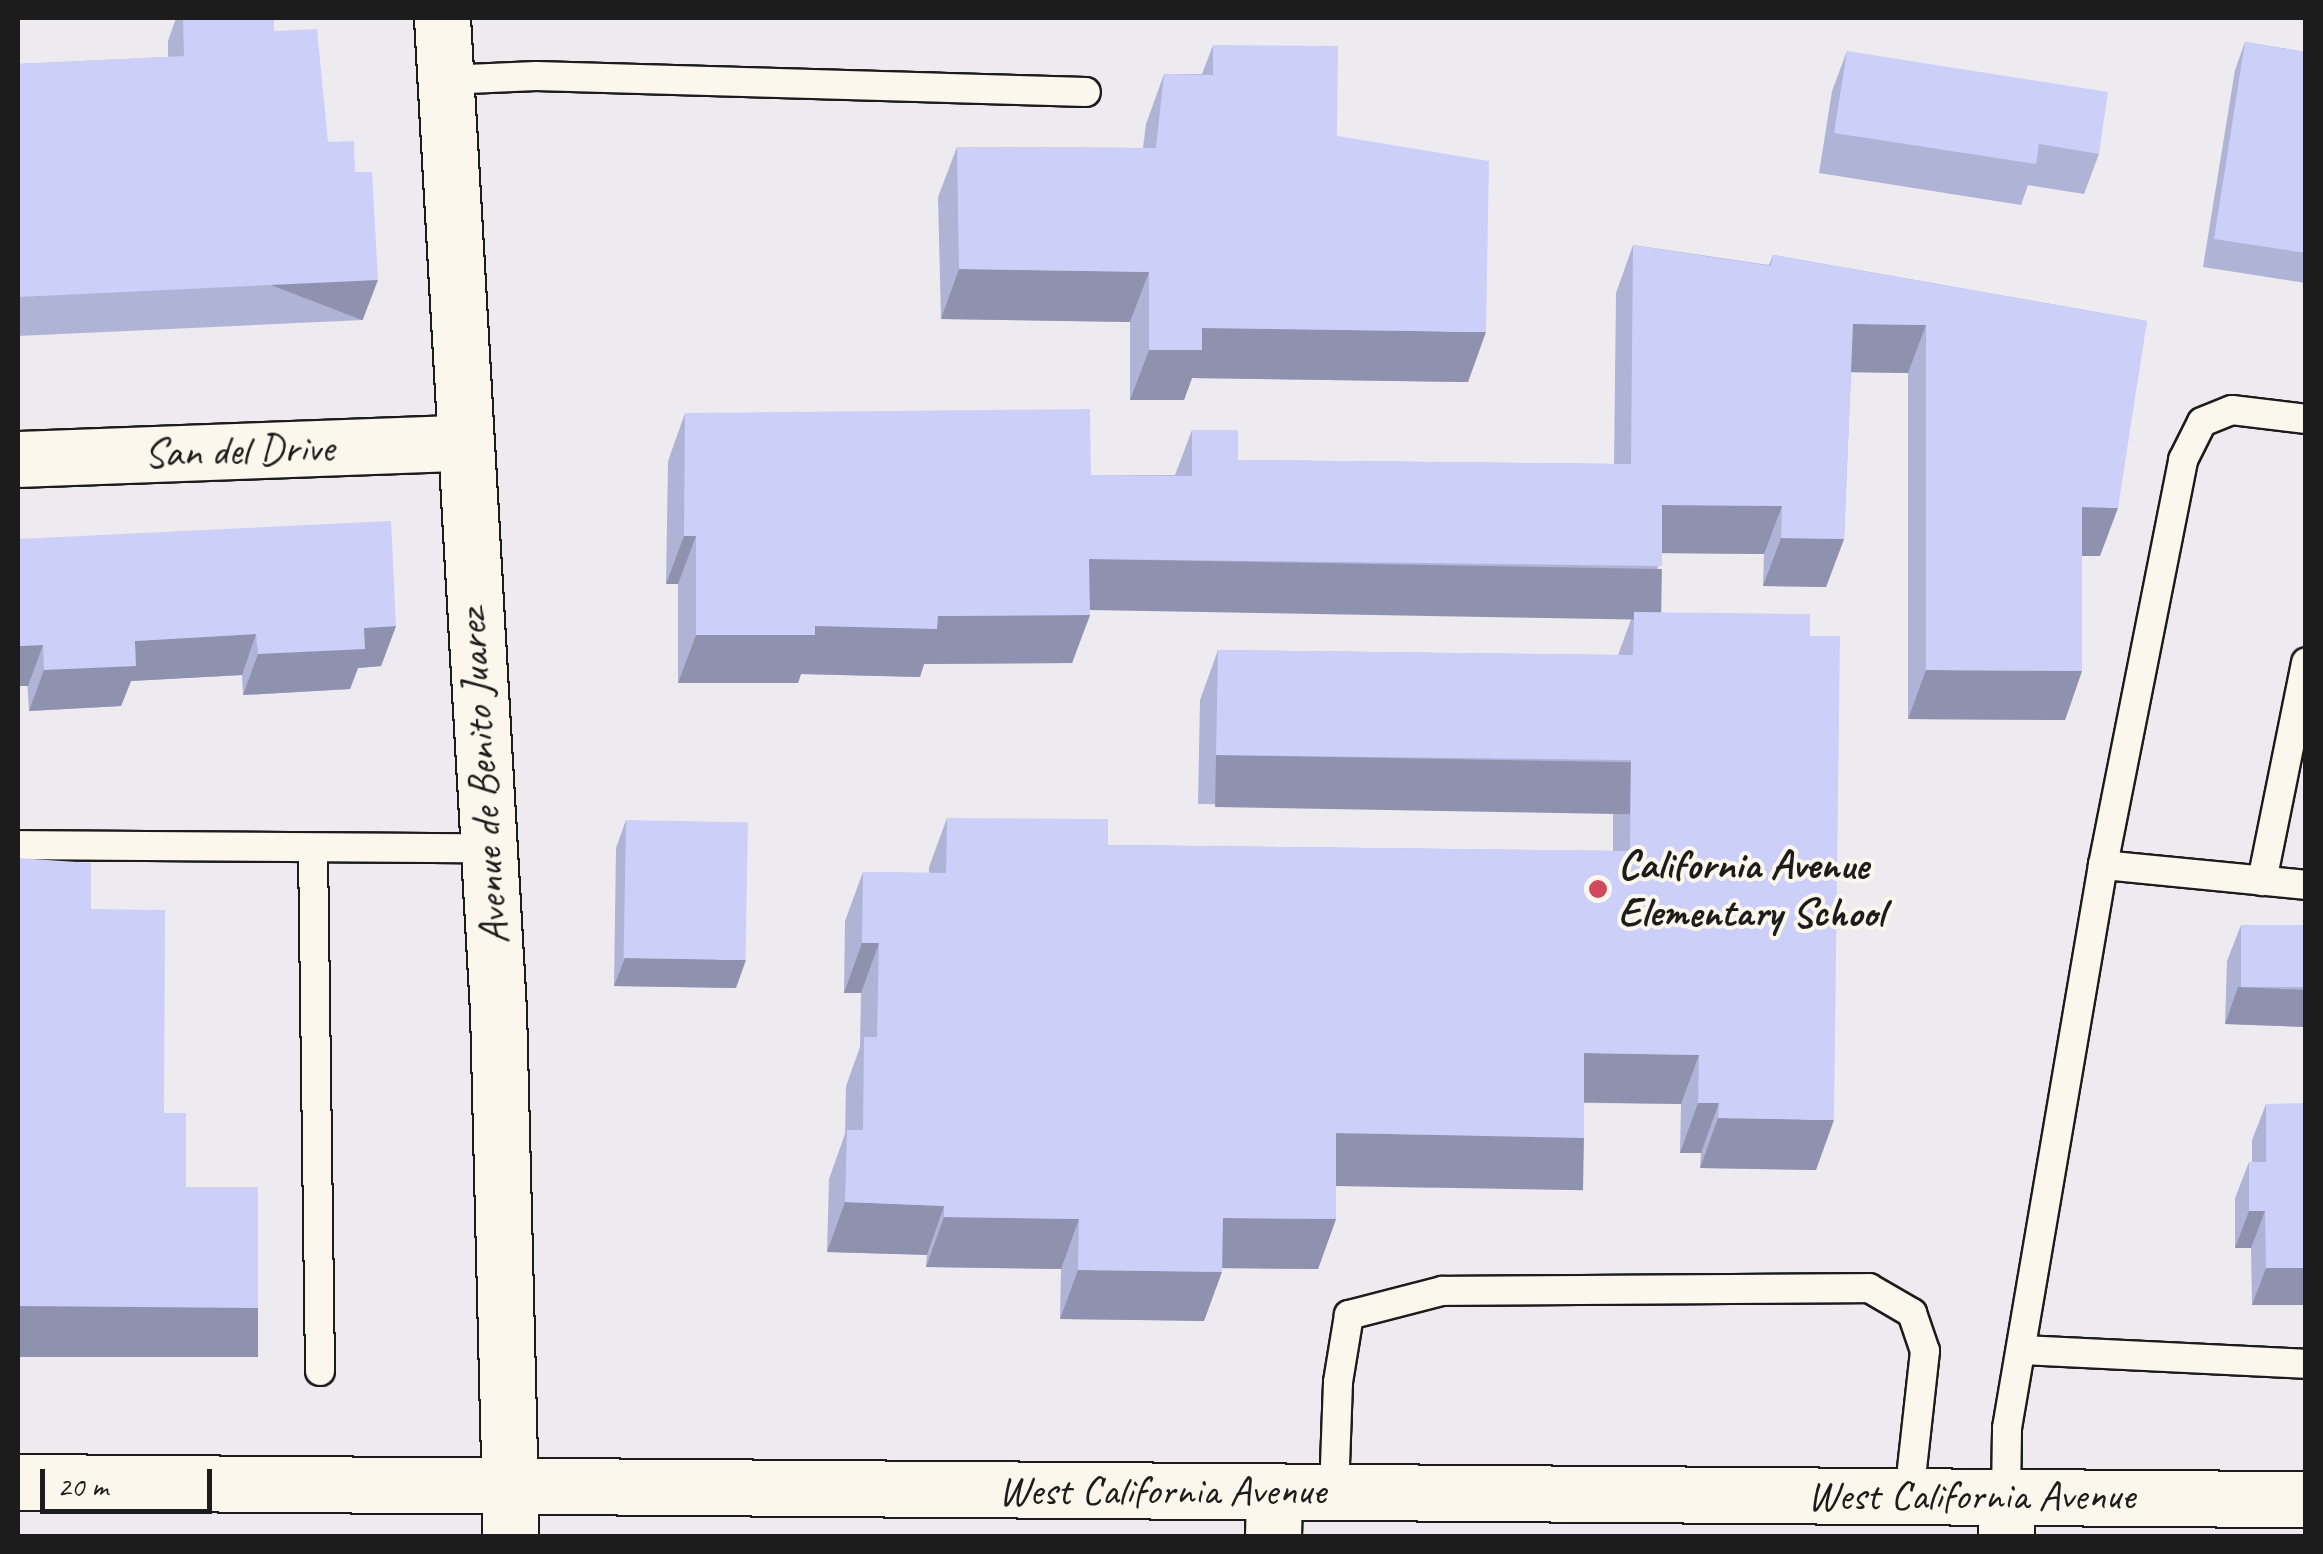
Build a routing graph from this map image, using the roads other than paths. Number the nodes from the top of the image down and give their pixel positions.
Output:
1 (442, 18) edge
2 (445, 80) junction
3 (1086, 92) dead end
4 (2306, 418) edge
5 (462, 442) junction
6 (18, 460) edge
7 (2306, 662) edge
8 (18, 846) edge
9 (488, 848) junction
10 (313, 849) junction
11 (2102, 865) junction
12 (2262, 881) junction
13 (2306, 885) edge
14 (2021, 1350) junction
15 (2306, 1364) edge
16 (320, 1370) dead end
17 (18, 1482) edge
18 (1334, 1492) junction
19 (1909, 1495) junction
20 (2306, 1499) edge
21 (510, 1511) edge
22 (1273, 1514) edge
23 (2006, 1516) edge

1 - 2 street, Avenue de Benito Juarez
2 - 3 lane
2 - 5 street, Avenue de Benito Juarez
4 - 11 lane
5 - 6 street, San del Drive
5 - 9 street, Avenue de Benito Juarez
7 - 12 lane
8 - 10 lane
9 - 10 lane
9 - 21 street, Avenue de Benito Juarez
10 - 16 lane
11 - 12 lane
11 - 14 lane
12 - 13 lane
14 - 15 lane
14 - 23 lane
17 - 21 street, West California Avenue
18 - 19 street, West California Avenue
18 - 19 lane
18 - 22 street, West California Avenue
19 - 23 street, West California Avenue
20 - 23 street, West California Avenue
21 - 22 street, West California Avenue

